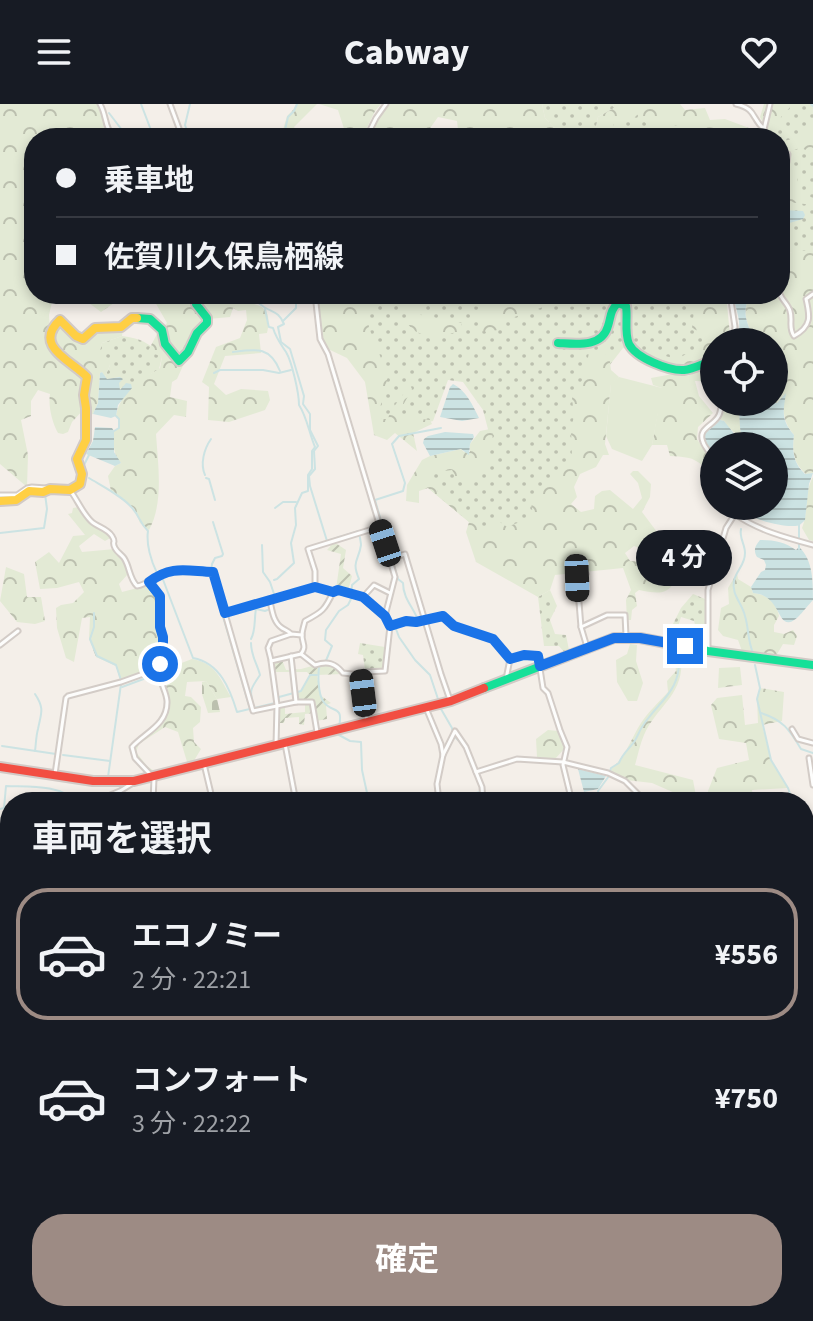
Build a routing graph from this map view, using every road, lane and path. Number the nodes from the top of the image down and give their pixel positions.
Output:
1 (100, 104) edge
2 (170, 104) edge
3 (386, 104) edge
4 (736, 104) edge
5 (770, 104) edge
6 (108, 128) edge
7 (179, 128) edge
8 (371, 128) edge
9 (762, 128) edge
10 (764, 128) edge
11 (813, 294) edge
12 (196, 304) edge
13 (201, 304) edge
14 (316, 304) edge
15 (616, 304) edge
16 (621, 304) edge
17 (732, 304) edge
18 (786, 304) edge
19 (200, 309) junction
20 (735, 328) edge
21 (558, 343) dead end
22 (700, 365) edge
23 (718, 416) edge
24 (703, 432) edge
25 (70, 490) junction
26 (0, 498) edge
27 (731, 520) edge
28 (744, 520) edge
29 (379, 527) junction
30 (813, 545) edge
31 (392, 558) junction
32 (586, 574) dead end
33 (149, 582) junction
34 (315, 587) junction
35 (333, 592) junction
36 (390, 593) junction
37 (363, 597) junction
38 (270, 601) junction
39 (225, 613) junction
40 (385, 616) junction
41 (425, 620) junction
42 (391, 626) junction
43 (581, 627) junction
44 (18, 631) dead end
45 (291, 634) junction
46 (302, 635) junction
47 (626, 637) junction
48 (0, 645) edge
49 (587, 647) junction
50 (708, 651) junction
51 (301, 654) junction
52 (291, 656) junction
53 (510, 659) junction
54 (271, 661) junction
55 (813, 665) edge
56 (540, 666) junction
57 (160, 668) junction
58 (361, 675) junction
59 (506, 680) junction
60 (451, 701) junction
61 (296, 702) junction
62 (276, 705) junction
63 (426, 708) junction
64 (367, 723) junction
65 (792, 729) dead end
66 (317, 736) junction
67 (813, 743) edge
68 (280, 745) junction
69 (443, 755) junction
70 (809, 758) dead end
71 (563, 762) junction
72 (204, 764) junction
73 (0, 767) edge
74 (476, 772) junction
75 (55, 775) junction
76 (153, 776) junction
77 (134, 781) junction
78 (813, 785) edge
79 (118, 792) edge
80 (153, 792) edge
81 (211, 792) edge
82 (293, 792) edge
83 (438, 792) edge
84 (482, 792) edge
85 (570, 792) edge
86 (636, 792) edge

1 - 6 street
2 - 7 street
3 - 8 street
4 - 9 street
5 - 10 street
11 - 18 street
12 - 19 main road
13 - 19 street
14 - 29 street
15 - 21 main road
16 - 22 main road
17 - 20 street
19 - 25 main road
23 - 24 street
25 - 26 main road
25 - 33 street
27 - 50 street
28 - 30 street
29 - 31 street
29 - 34 street
31 - 36 street
31 - 41 street
32 - 43 street
33 - 39 street
33 - 57 street
34 - 35 street
34 - 38 street
35 - 37 street
35 - 46 street
36 - 37 street
36 - 40 street
37 - 40 street
38 - 39 street
38 - 45 street
39 - 62 street
40 - 42 street
41 - 42 street
41 - 53 street
41 - 60 street
42 - 58 street
43 - 47 street
43 - 49 street
44 - 48 street
45 - 46 street
45 - 54 street
46 - 51 street
47 - 49 main road
47 - 50 main road
49 - 56 main road
50 - 55 main road
51 - 52 street
51 - 58 street
52 - 54 street
52 - 61 street
53 - 56 street
53 - 59 street
54 - 62 street
56 - 59 main road
56 - 71 street
57 - 75 street
57 - 76 street
58 - 64 street
59 - 60 main road
60 - 63 main road
61 - 62 street
61 - 66 street
62 - 68 street
63 - 64 main road
63 - 69 street
64 - 66 main road
65 - 67 street
66 - 68 main road
68 - 72 main road
68 - 82 street
69 - 74 street
69 - 83 street
70 - 78 street
71 - 74 street
71 - 85 street
71 - 86 street
72 - 76 main road
72 - 81 street
73 - 75 main road
74 - 84 street
75 - 77 main road
76 - 77 main road
76 - 80 street
77 - 79 street

